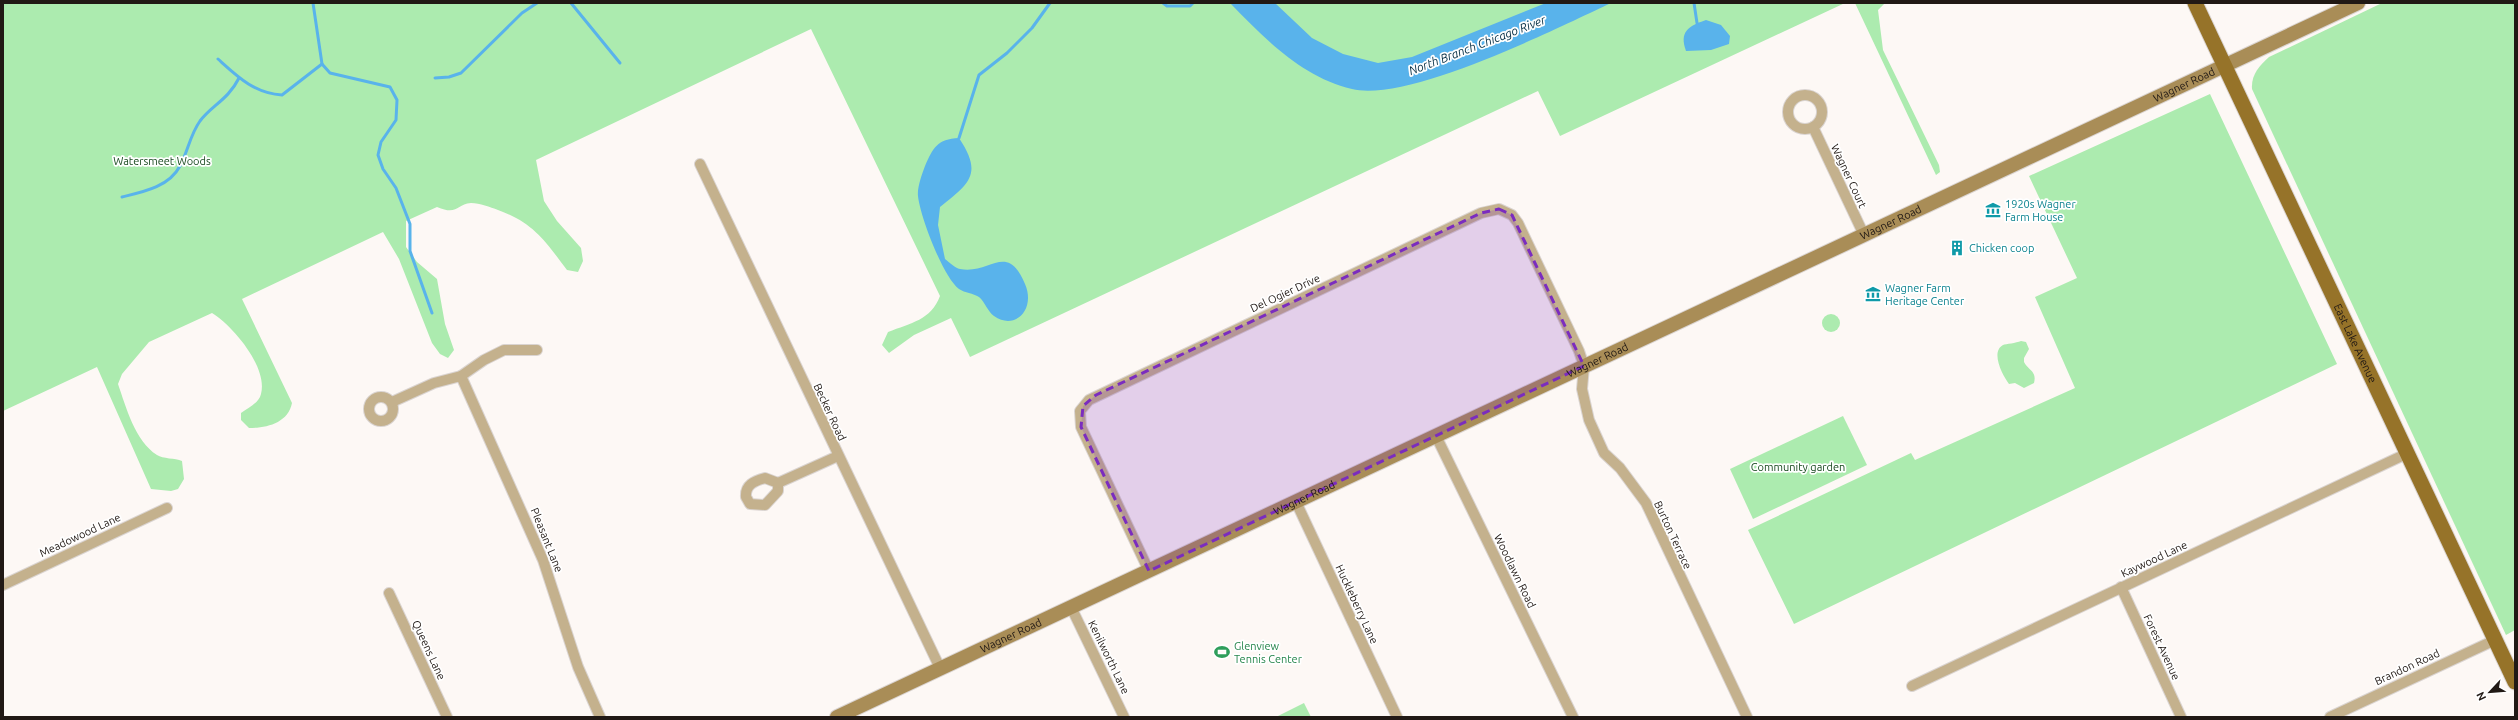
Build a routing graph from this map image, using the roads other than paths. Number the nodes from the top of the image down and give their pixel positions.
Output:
1 (2195, 3) edge
2 (2358, 3) edge
3 (2225, 66) junction
4 (1813, 127) dead end
5 (700, 164) dead end
6 (1864, 235) junction
7 (537, 350) dead end
8 (1584, 366) junction
9 (461, 376) junction
10 (392, 402) dead end
11 (1436, 436) junction
12 (2406, 454) junction
13 (838, 456) junction
14 (778, 483) dead end
15 (1296, 502) junction
16 (167, 508) dead end
17 (1149, 571) junction
18 (3, 585) edge
19 (2121, 588) junction
20 (389, 593) dead end
21 (1071, 607) junction
22 (2494, 640) junction
23 (940, 668) junction
24 (2515, 682) edge
25 (1912, 686) dead end
26 (448, 717) edge
27 (600, 717) edge
28 (837, 717) edge
29 (1124, 717) edge
30 (1397, 717) edge
31 (1573, 717) edge
32 (1747, 717) edge
33 (2181, 717) edge
34 (2330, 717) edge

1 - 3 main road, East Lake Avenue
2 - 3 street, Wagner Road
3 - 6 street, Wagner Road
3 - 12 main road, East Lake Avenue
4 - 6 street, Wagner Court
5 - 13 street, Becker Road
6 - 8 street, Wagner Road
7 - 9 street
8 - 11 street, Wagner Road
8 - 17 street, Del Ogier Drive
8 - 32 street, Burton Terrace
9 - 10 street
9 - 27 street, Pleasant Lane
11 - 15 street, Wagner Road
11 - 31 street, Woodlawn Road
12 - 19 street, Kaywood Lane
12 - 22 main road, East Lake Avenue
13 - 14 street
13 - 23 street, Becker Road
15 - 17 street, Wagner Road
15 - 30 street, Huckleberry Lane
16 - 18 street, Meadowood Lane
17 - 21 street, Wagner Road
19 - 25 street, Kaywood Lane
19 - 33 street, Forest Avenue
20 - 26 street, Queens Lane
21 - 23 street, Wagner Road
21 - 29 street, Kenilworth Lane
22 - 24 main road, East Lake Avenue
22 - 34 street, Brandon Road
23 - 28 street, Wagner Road

